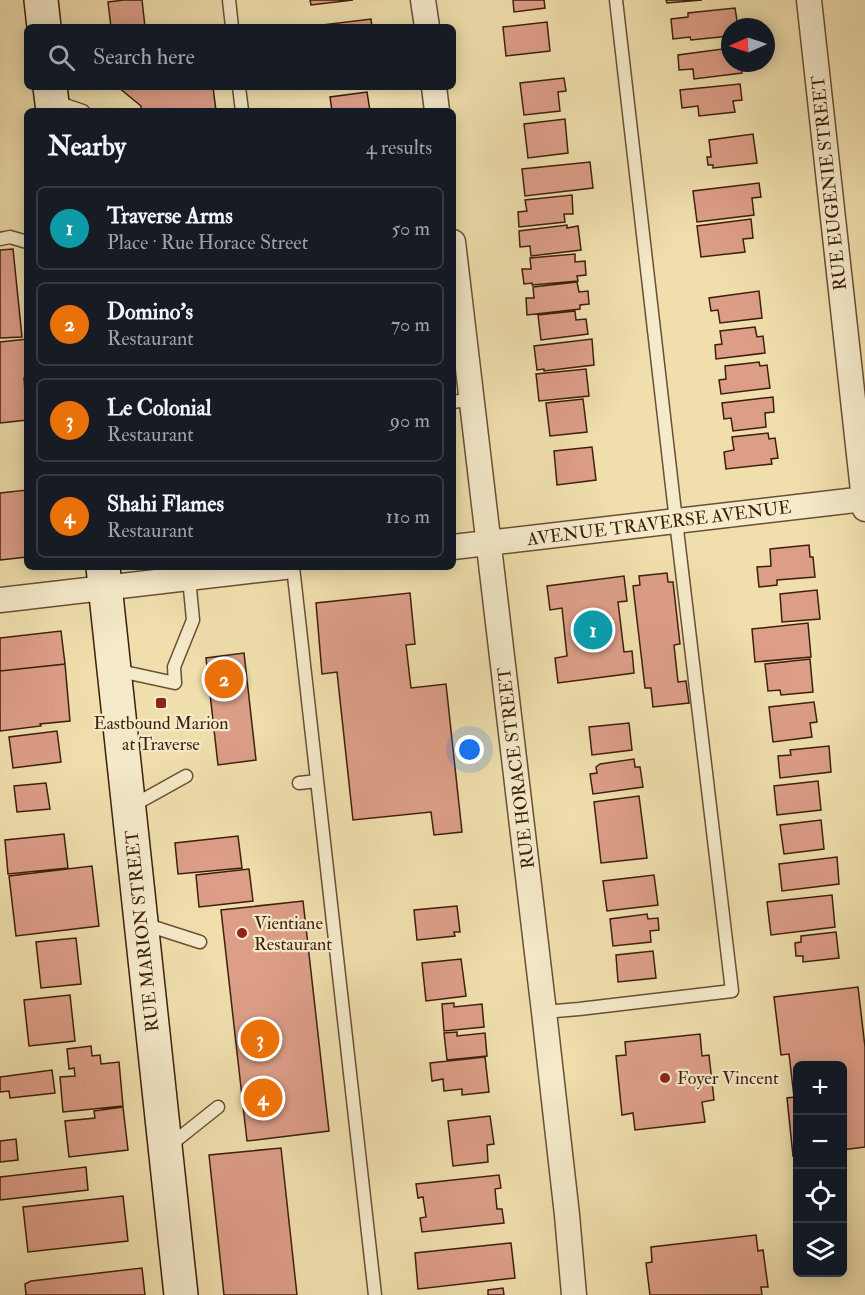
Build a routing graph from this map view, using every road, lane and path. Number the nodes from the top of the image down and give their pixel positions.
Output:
1 (41, 0) edge
2 (229, 0) edge
3 (423, 0) edge
4 (616, 0) edge
5 (809, 0) edge
6 (44, 24) edge
7 (232, 24) edge
8 (427, 24) edge
9 (239, 90) edge
10 (434, 90) edge
11 (52, 100) edge
12 (75, 108) edge
13 (242, 108) edge
14 (437, 108) edge
15 (5, 238) edge
16 (24, 241) edge
17 (456, 289) edge
18 (463, 400) edge
19 (865, 502) edge
20 (676, 521) junction
21 (490, 543) junction
22 (456, 547) edge
23 (258, 570) edge
24 (292, 570) edge
25 (104, 577) edge
26 (189, 578) junction
27 (0, 600) edge
28 (114, 669) junction
29 (186, 776) dead end
30 (317, 781) junction
31 (299, 783) dead end
32 (129, 808) junction
33 (141, 923) junction
34 (200, 942) dead end
35 (544, 1012) junction
36 (218, 1107) dead end
37 (165, 1149) junction
38 (181, 1295) edge
39 (375, 1295) edge
40 (574, 1295) edge

1 - 6 main road
2 - 7 lane
3 - 8 street
4 - 20 lane
5 - 19 street, RUE EUGENIE STREET
9 - 13 lane
10 - 14 street
11 - 12 lane
15 - 16 lane
17 - 18 street, RUE HORACE STREET
18 - 21 street, RUE HORACE STREET
19 - 20 street, AVENUE TRAVERSE AVENUE
20 - 21 street, AVENUE TRAVERSE AVENUE
20 - 35 lane
21 - 22 street, AVENUE TRAVERSE AVENUE
21 - 35 street, RUE HORACE STREET
23 - 26 street
24 - 30 lane
25 - 26 street
25 - 27 street
25 - 28 main road, RUE MARION STREET
26 - 28 lane
28 - 32 main road, RUE MARION STREET
29 - 32 lane
30 - 31 lane
30 - 39 lane
32 - 33 main road, RUE MARION STREET
33 - 34 lane
33 - 37 main road, RUE MARION STREET
35 - 40 street, RUE HORACE STREET
36 - 37 lane
37 - 38 main road, RUE MARION STREET

